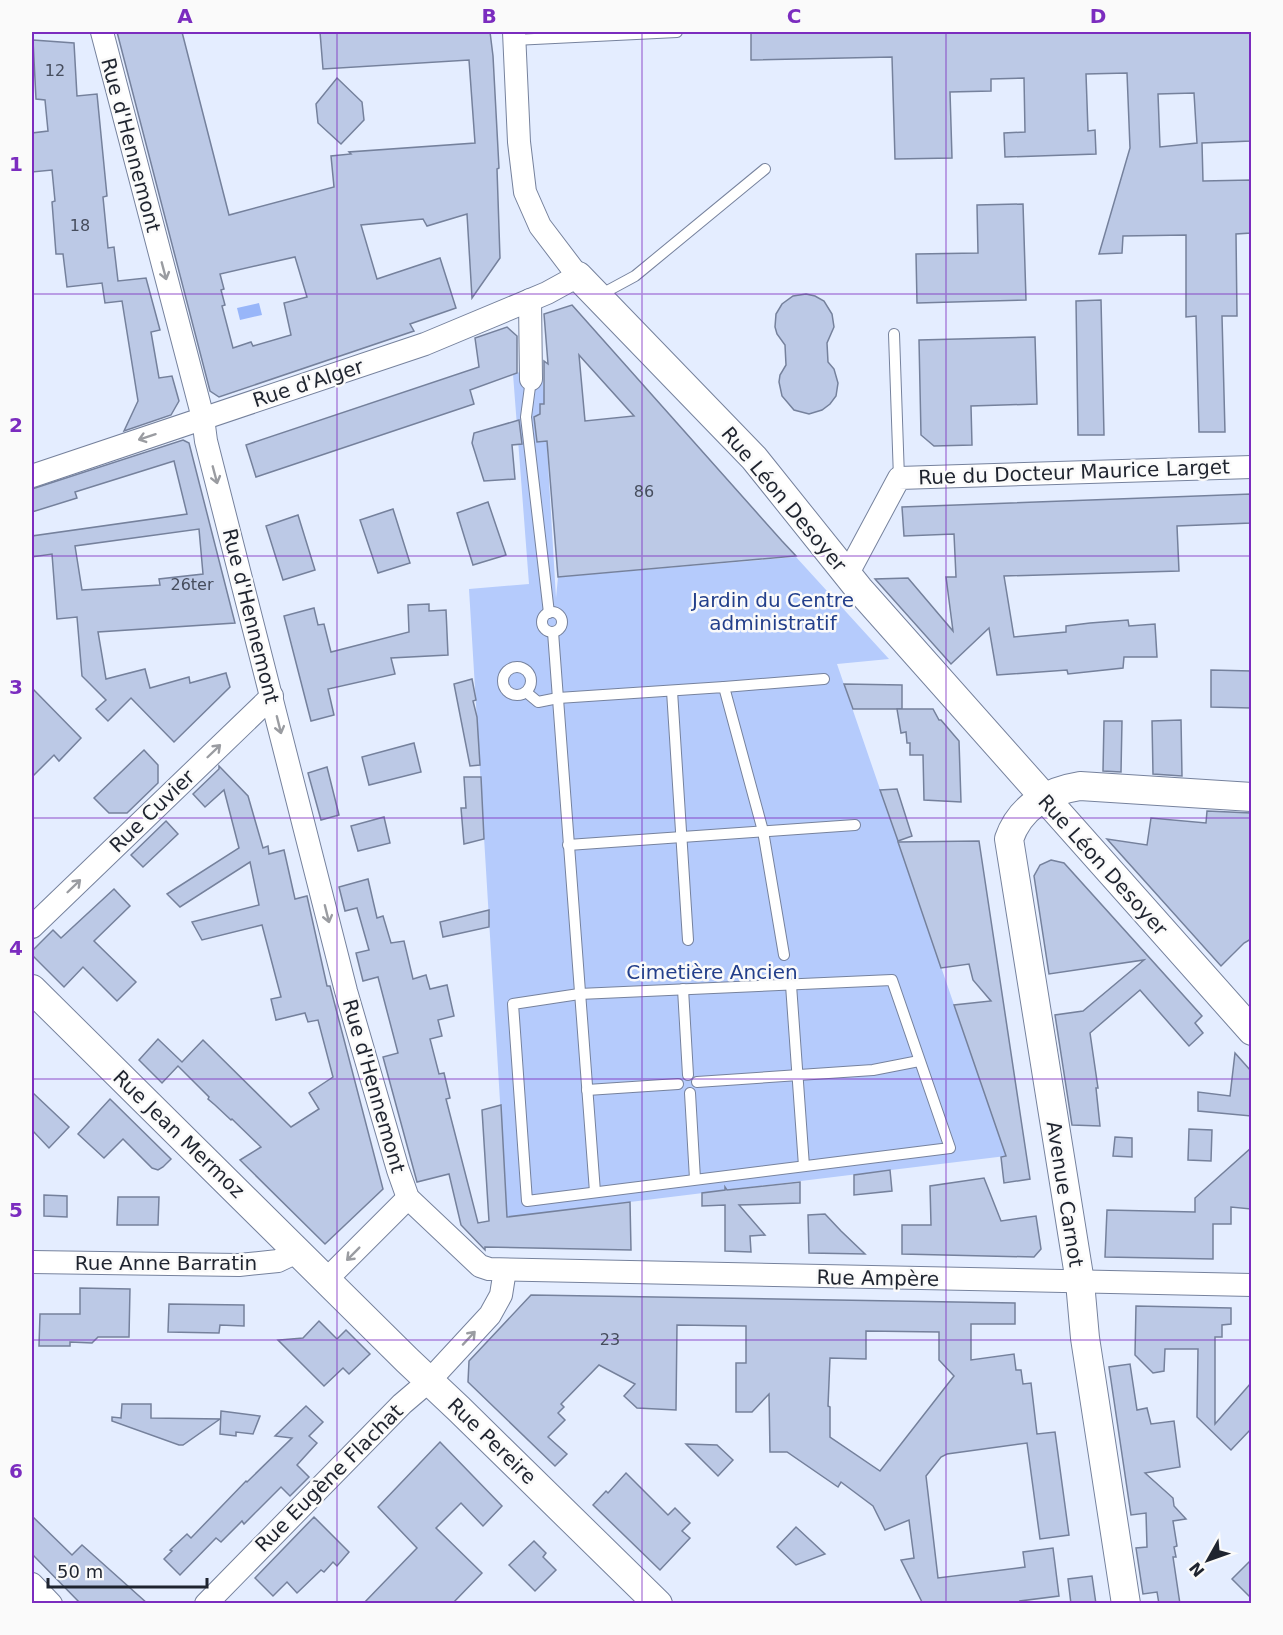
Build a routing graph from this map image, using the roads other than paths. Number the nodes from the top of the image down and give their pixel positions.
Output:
1 (102, 32) edge
2 (676, 32) edge
3 (514, 36) edge
4 (765, 169) dead end
5 (578, 276) junction
6 (598, 296) junction
7 (530, 300) junction
8 (894, 334) dead end
9 (531, 379) joint
10 (203, 418) junction
11 (1251, 466) edge
12 (32, 476) edge
13 (899, 478) junction
14 (847, 575) junction
15 (824, 679) dead end
16 (724, 687) junction
17 (672, 691) junction
18 (526, 692) dead end
19 (272, 696) junction
20 (558, 698) junction
21 (1043, 797) junction
22 (1251, 797) edge
23 (855, 825) dead end
24 (763, 831) junction
25 (681, 837) junction
26 (568, 845) junction
27 (32, 927) edge
28 (688, 940) dead end
29 (784, 955) dead end
30 (791, 985) junction
31 (32, 989) edge
32 (682, 989) junction
33 (579, 994) junction
34 (1251, 1031) edge
35 (920, 1061) junction
36 (798, 1075) junction
37 (692, 1079) junction
38 (678, 1084) junction
39 (587, 1090) junction
40 (690, 1093) junction
41 (804, 1166) junction
42 (695, 1179) junction
43 (595, 1192) junction
44 (408, 1198) junction
45 (299, 1251) junction
46 (32, 1262) edge
47 (505, 1270) junction
48 (327, 1280) junction
49 (1080, 1282) junction
50 (1251, 1285) edge
51 (429, 1381) junction
52 (32, 1584) edge
53 (51, 1604) edge
54 (206, 1604) edge
55 (658, 1604) edge
56 (1126, 1604) edge

1 -> 10 street, Rue d'Hennemont
2 - 3 lane
3 - 5 street, Rue Léon Desoyer
4 - 6 lane
5 - 6 street, Rue Léon Desoyer
5 - 7 street, Rue d'Alger
6 - 14 street, Rue Léon Desoyer
7 - 9 street
7 - 10 street, Rue d'Alger
8 - 13 lane
9 - 20 lane
10 -> 12 street, Rue d'Alger
10 -> 19 street, Rue d'Hennemont
11 - 13 street, Rue du Docteur Maurice Larget
13 - 14 street, Rue du Docteur Maurice Larget
14 - 21 street, Rue Léon Desoyer
15 - 16 lane
16 - 17 lane
16 - 24 lane
17 - 20 lane
17 - 25 lane
18 - 20 lane
27 -> 19 street, Rue Cuvier
19 -> 44 street, Rue d'Hennemont
20 - 26 lane
21 - 22 street
21 - 34 street, Rue Léon Desoyer
21 - 49 street, Avenue Carnot
23 - 24 lane
24 - 25 lane
24 - 29 lane
25 - 26 lane
25 - 28 lane
26 - 33 lane
30 - 32 lane
30 - 35 lane
30 - 36 lane
31 - 45 street, Rue Jean Mermoz
32 - 33 lane
32 - 37 lane
33 - 39 lane
33 - 43 lane
35 - 36 lane
35 - 41 lane
36 - 37 lane
36 - 41 lane
37 - 38 lane
37 - 40 lane
38 - 39 lane
38 - 40 lane
39 - 43 lane
40 - 42 lane
41 - 42 lane
42 - 43 lane
44 - 47 street, Rue Ampère
44 -> 48 street
45 - 46 street, Rue Anne Barratin
45 - 48 street, Rue Jean Mermoz
47 - 49 street, Rue Ampère
51 -> 47 street, Rue Eugène Flachat
48 - 51 street, Rue Pereire
49 - 50 street, Rue Ampère
49 - 56 street, Avenue Carnot
51 - 54 street, Rue Eugène Flachat
51 - 55 street, Rue Pereire
52 - 53 street

